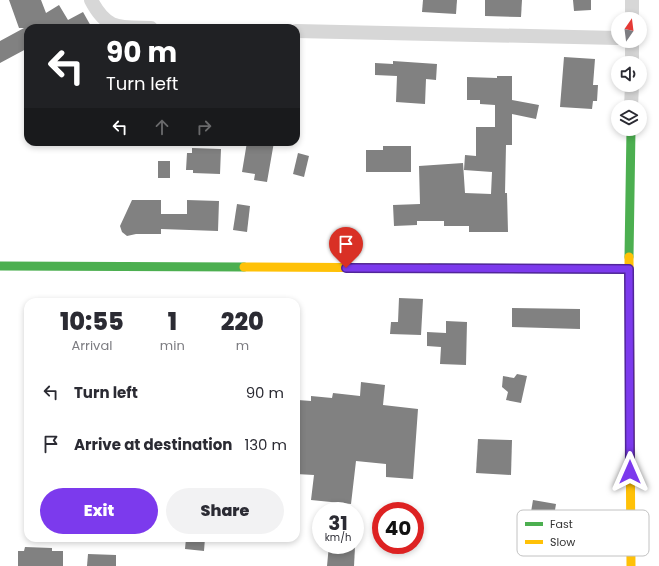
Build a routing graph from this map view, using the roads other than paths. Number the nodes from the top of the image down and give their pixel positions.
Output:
1 (91, 0) edge
2 (632, 0) edge
3 (632, 12) edge
4 (112, 24) edge
5 (300, 31) edge
6 (611, 38) edge
7 (631, 136) edge
8 (0, 266) edge
9 (629, 269) junction
10 (631, 510) edge
11 (631, 556) edge
12 (631, 566) edge

1 - 4 street
2 - 3 street
5 - 6 street
7 - 9 street
8 - 9 street
9 - 10 street
11 - 12 street

